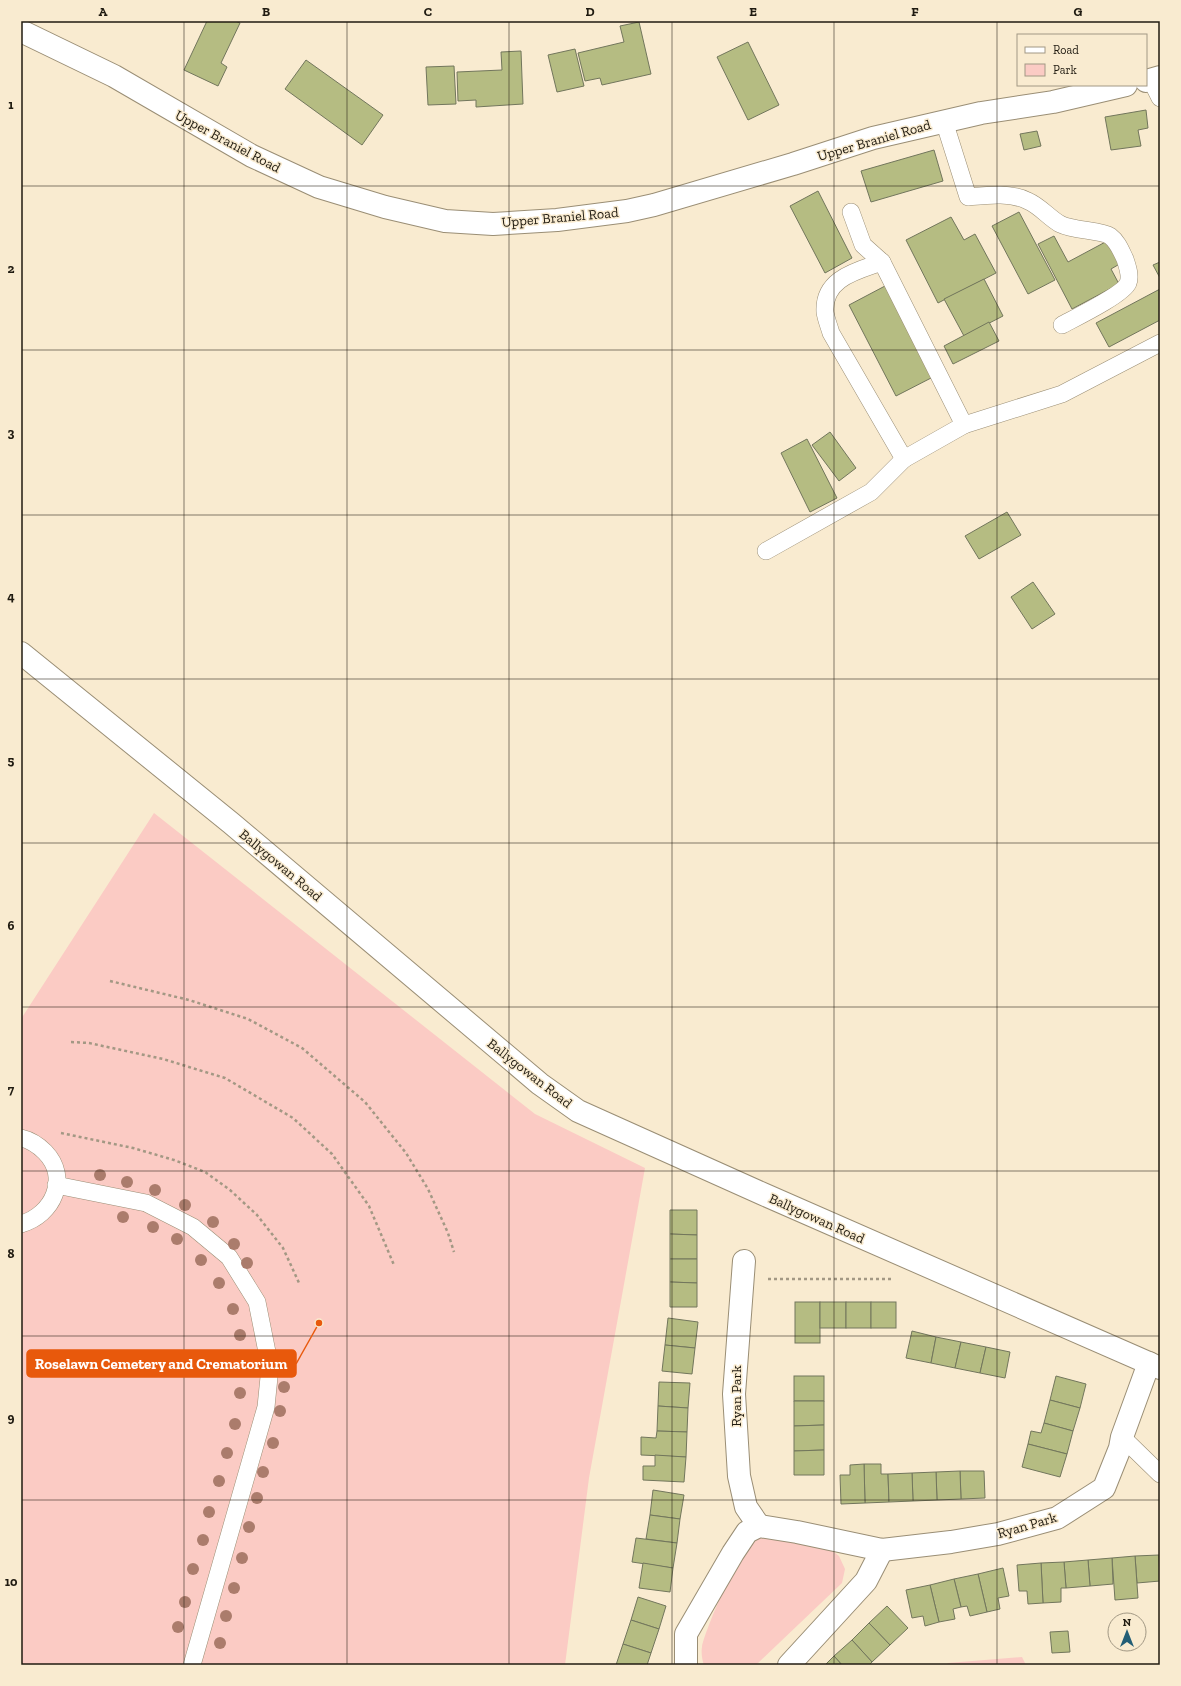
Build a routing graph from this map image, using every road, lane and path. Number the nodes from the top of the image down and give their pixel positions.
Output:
1 (21, 31) edge
2 (1122, 86) edge
3 (944, 121) junction
4 (851, 212) dead end
5 (882, 262) junction
6 (1062, 325) dead end
7 (1160, 343) edge
8 (964, 425) junction
9 (904, 459) junction
10 (766, 551) dead end
11 (21, 653) edge
12 (21, 661) edge
13 (47, 675) junction
14 (110, 981) dead end
15 (71, 1042) dead end
16 (61, 1133) dead end
17 (21, 1138) edge
18 (56, 1185) junction
19 (21, 1224) edge
20 (454, 1252) dead end
21 (908, 1258) junction
22 (394, 1265) dead end
23 (743, 1270) joint
24 (300, 1285) dead end
25 (1154, 1365) edge
26 (1122, 1437) junction
27 (1160, 1474) edge
28 (759, 1526) junction
29 (882, 1550) junction
30 (192, 1665) edge
31 (686, 1665) edge
32 (789, 1665) edge

1 - 3 street, Upper Braniel Road
2 - 3 street, Upper Braniel Road
3 - 6 lane
4 - 5 lane
5 - 8 lane
5 - 9 lane
7 - 8 lane
8 - 9 lane
9 - 10 lane
11 - 13 street, Ballygowan Road
12 - 13 street, Ballygowan Road
13 - 21 street, Ballygowan Road
14 - 20 path
15 - 22 path
16 - 24 path
17 - 18 lane
18 - 19 lane
18 - 30 lane
21 - 23 path
21 - 25 street, Ballygowan Road
23 - 28 street, Ryan Park
25 - 26 street, Ryan Park
26 - 27 lane
26 - 29 street, Ryan Park
28 - 29 street, Ryan Park
28 - 31 street
29 - 32 street

